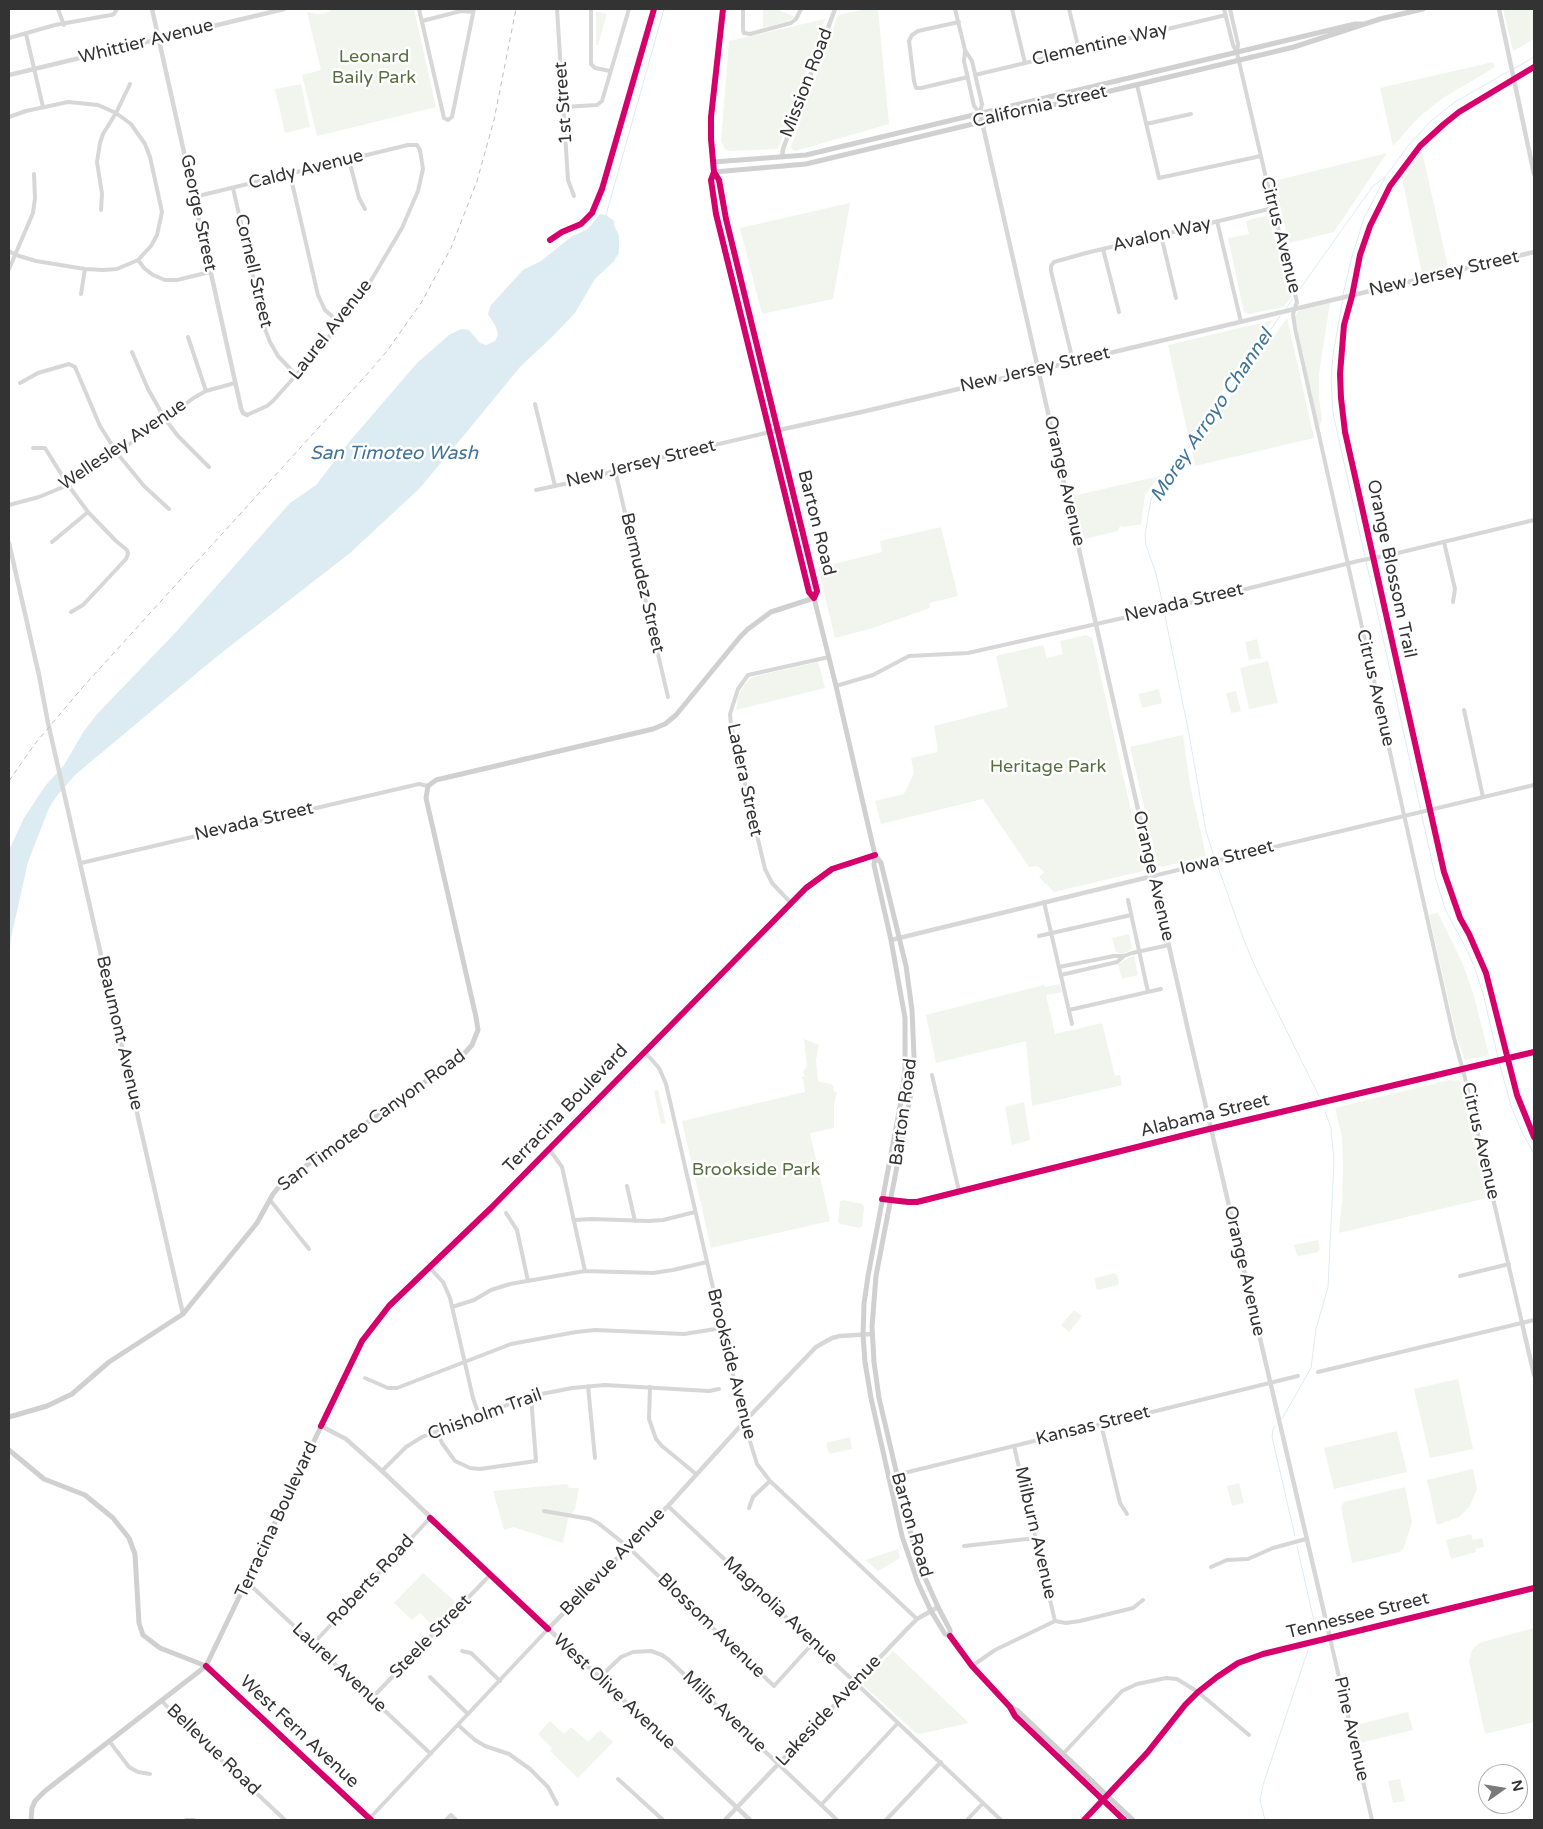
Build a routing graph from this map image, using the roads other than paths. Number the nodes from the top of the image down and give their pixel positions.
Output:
1 (58, 9) edge
2 (152, 9) edge
3 (284, 9) edge
4 (419, 9) edge
5 (557, 9) edge
6 (591, 9) edge
7 (629, 9) edge
8 (723, 9) edge
9 (743, 9) edge
10 (801, 9) edge
11 (835, 9) edge
12 (955, 9) edge
13 (1012, 9) edge
14 (1070, 9) edge
15 (1224, 9) edge
16 (1230, 9) edge
17 (1423, 9) edge
18 (1498, 9) edge
19 (117, 10) edge
20 (473, 10) edge
21 (1226, 15) junction
22 (422, 21) junction
23 (959, 22) junction
24 (1362, 24) junction
25 (64, 25) junction
26 (26, 34) junction
27 (9, 38) edge
28 (159, 40) junction
29 (965, 50) junction
30 (1079, 50) junction
31 (1237, 53) junction
32 (1239, 60) junction
33 (1025, 63) junction
34 (34, 69) junction
35 (610, 71) junction
36 (9, 75) edge
37 (975, 75) junction
38 (968, 77) junction
39 (130, 84) dead end
40 (1137, 85) junction
41 (43, 107) junction
42 (564, 107) junction
43 (116, 113) junction
44 (980, 113) junction
45 (1191, 114) dead end
46 (9, 117) edge
47 (981, 121) junction
48 (1146, 124) junction
49 (417, 145) joint
50 (832, 149) junction
51 (1261, 156) junction
52 (782, 157) junction
53 (834, 157) junction
54 (349, 160) junction
55 (713, 162) junction
56 (1533, 166) edge
57 (714, 172) junction
58 (34, 174) dead end
59 (290, 174) junction
60 (1534, 174) edge
61 (233, 188) junction
62 (574, 196) dead end
63 (194, 197) junction
64 (1273, 208) junction
65 (365, 209) dead end
66 (101, 210) dead end
67 (1217, 221) junction
68 (1161, 235) junction
69 (1103, 249) junction
70 (9, 250) edge
71 (1534, 252) edge
72 (16, 255) junction
73 (138, 260) junction
74 (9, 269) edge
75 (85, 269) junction
76 (210, 272) junction
77 (81, 294) dead end
78 (1176, 298) dead end
79 (1294, 309) junction
80 (1119, 312) dead end
81 (1241, 322) junction
82 (341, 324) junction
83 (188, 337) dead end
84 (132, 352) dead end
85 (1073, 362) junction
86 (1039, 370) junction
87 (296, 375) junction
88 (20, 382) dead end
89 (235, 383) junction
90 (206, 391) junction
91 (535, 404) dead end
92 (247, 415) joint
93 (165, 419) junction
94 (779, 431) junction
95 (770, 432) junction
96 (33, 448) dead end
97 (117, 453) junction
98 (209, 467) dead end
99 (615, 470) junction
100 (68, 485) junction
101 (555, 486) junction
102 (536, 490) dead end
103 (9, 505) edge
104 (169, 509) dead end
105 (88, 512) junction
106 (1534, 520) edge
107 (52, 542) dead end
108 (1444, 542) junction
109 (9, 543) edge
110 (1347, 563) junction
111 (814, 598) junction
112 (1454, 602) dead end
113 (71, 612) dead end
114 (1096, 623) junction
115 (829, 657) junction
116 (836, 686) junction
117 (668, 697) dead end
118 (1464, 710) dead end
119 (1534, 785) edge
120 (428, 786) junction
121 (1483, 797) junction
122 (1404, 815) junction
123 (875, 855) junction
124 (81, 863) junction
125 (1153, 876) junction
126 (1128, 900) dead end
127 (1044, 902) junction
128 (791, 903) junction
129 (1131, 915) junction
130 (1052, 933) junction
131 (1039, 936) dead end
132 (898, 938) junction
133 (891, 940) junction
134 (1169, 945) junction
135 (1139, 952) junction
136 (1124, 956) junction
137 (1059, 968) junction
138 (1061, 975) junction
139 (1161, 989) dead end
140 (1148, 992) junction
141 (1069, 1010) junction
142 (1072, 1024) dead end
143 (906, 1029) junction
144 (914, 1029) junction
145 (644, 1051) junction
146 (1534, 1052) edge
147 (1463, 1069) junction
148 (932, 1075) dead end
149 (1212, 1129) junction
150 (548, 1149) junction
151 (627, 1186) dead end
152 (959, 1191) junction
153 (882, 1199) junction
154 (270, 1200) junction
155 (890, 1200) junction
156 (695, 1212) junction
157 (506, 1213) dead end
158 (574, 1220) junction
159 (635, 1222) junction
160 (309, 1249) dead end
161 (706, 1262) junction
162 (1509, 1264) junction
163 (429, 1267) junction
164 (585, 1271) junction
165 (1460, 1276) dead end
166 (528, 1281) junction
167 (452, 1307) junction
168 (183, 1314) junction
169 (1534, 1320) edge
170 (1522, 1323) junction
171 (722, 1328) junction
172 (872, 1334) junction
173 (863, 1335) junction
174 (465, 1363) junction
175 (1318, 1372) dead end
176 (1534, 1375) edge
177 (1298, 1376) dead end
178 (365, 1378) dead end
179 (1270, 1383) junction
180 (588, 1386) junction
181 (650, 1387) junction
182 (719, 1389) dead end
183 (531, 1396) junction
184 (480, 1415) junction
185 (9, 1417) edge
186 (744, 1422) junction
187 (1101, 1424) junction
188 (321, 1426) junction
189 (437, 1431) junction
190 (1014, 1446) junction
191 (9, 1450) edge
192 (595, 1458) dead end
193 (382, 1471) junction
194 (696, 1474) junction
195 (896, 1474) junction
196 (888, 1476) junction
197 (770, 1481) junction
198 (668, 1506) junction
199 (749, 1508) dead end
200 (544, 1511) dead end
201 (1127, 1514) dead end
202 (430, 1518) junction
203 (1036, 1538) junction
204 (1306, 1540) junction
205 (628, 1546) junction
206 (964, 1546) dead end
207 (916, 1555) junction
208 (911, 1564) junction
209 (1211, 1567) dead end
210 (490, 1575) junction
211 (247, 1582) junction
212 (918, 1583) junction
213 (1534, 1588) edge
214 (933, 1597) junction
215 (1144, 1600) dead end
216 (938, 1607) junction
217 (931, 1611) junction
218 (917, 1619) junction
219 (1055, 1620) junction
220 (548, 1629) junction
221 (950, 1636) junction
222 (1330, 1638) junction
223 (814, 1642) junction
224 (312, 1644) junction
225 (462, 1651) dead end
226 (206, 1666) junction
227 (972, 1666) junction
228 (430, 1677) dead end
229 (600, 1677) junction
230 (500, 1681) junction
231 (856, 1682) junction
232 (1198, 1692) junction
233 (372, 1699) junction
234 (162, 1701) junction
235 (1010, 1707) junction
236 (468, 1714) junction
237 (898, 1723) junction
238 (458, 1725) junction
239 (1249, 1735) dead end
240 (110, 1742) junction
241 (1063, 1753) junction
242 (430, 1754) junction
243 (1058, 1758) junction
244 (941, 1762) junction
245 (778, 1764) junction
246 (150, 1774) dead end
247 (618, 1779) dead end
248 (1105, 1797) junction
249 (983, 1803) junction
250 (557, 1804) dead end
251 (821, 1805) junction
252 (737, 1807) junction
253 (31, 1820) edge
254 (186, 1820) edge
255 (194, 1820) edge
256 (285, 1820) edge
257 (369, 1820) edge
258 (446, 1820) edge
259 (456, 1820) edge
260 (663, 1820) edge
261 (725, 1820) edge
262 (750, 1820) edge
263 (837, 1820) edge
264 (886, 1820) edge
265 (967, 1820) edge
266 (1002, 1820) edge
267 (1084, 1820) edge
268 (1124, 1820) edge
269 (1134, 1820) edge
270 (1372, 1820) edge

1 - 25 street
2 - 28 street, George Street
3 - 28 street, Whittier Avenue
4 - 22 street
5 - 42 street, 1st Street
6 - 35 street
7 - 35 street
8 - 55 main road, Barton Road
9 - 10 street
11 - 52 street, Mission Road
12 - 23 street, Orange Avenue
13 - 33 street
14 - 30 street
15 - 21 street, Citrus Avenue
16 - 31 street, Citrus Avenue
17 - 24 main road, California Street
18 - 56 street
19 - 25 street
20 - 22 street
20 - 22 street
21 - 30 street, Clementine Way
21 - 31 street, Citrus Avenue
23 - 29 street, Orange Avenue
23 - 38 street
24 - 31 main road, California Street
24 - 32 main road, California Street
25 - 26 street
26 - 27 street
26 - 34 street
28 - 34 street, Whittier Avenue
28 - 63 street, George Street
29 - 37 street, Orange Avenue
29 - 38 street, Orange Avenue
30 - 33 street, Clementine Way
31 - 32 street, Citrus Avenue
31 - 44 main road, California Street
32 - 40 main road, California Street
32 - 51 street, Citrus Avenue
33 - 37 street, Clementine Way
34 - 36 street, Whittier Avenue
34 - 41 street
35 - 42 street
37 - 44 street, Orange Avenue
38 - 44 street, Orange Avenue
39 - 43 street
40 - 47 main road, California Street
40 - 48 street
41 - 43 street
41 - 46 street
42 - 62 street, 1st Street
43 - 66 street
43 - 73 street
44 - 47 street, Orange Avenue
44 - 50 main road, California Street
45 - 48 street
47 - 53 main road, California Street
47 - 86 street, Orange Avenue
48 - 51 street
49 - 54 street, Caldy Avenue
49 - 82 street, Laurel Avenue
50 - 52 main road, California Street
50 - 53 main road
51 - 64 street, Citrus Avenue
52 - 55 main road, California Street
53 - 57 main road, California Street
54 - 59 street, Caldy Avenue
54 - 65 street
55 - 57 main road, Barton Road
56 - 60 street
57 - 94 main road, Barton Road
57 - 95 main road, Barton Road
58 - 72 street
59 - 61 street, Caldy Avenue
59 - 82 street
61 - 63 street, Caldy Avenue
61 - 87 street, Cornell Street
63 - 76 street, George Street
64 - 67 street, Avalon Way
64 - 79 street, Citrus Avenue
67 - 68 street, Avalon Way
67 - 81 street
68 - 69 street, Avalon Way
68 - 78 street
69 - 80 street
69 - 85 street, Avalon Way
70 - 72 street
71 - 79 street, New Jersey Street
72 - 74 street
72 - 75 street
73 - 75 street
73 - 76 street
75 - 77 street
76 - 89 street, George Street
79 - 81 street, New Jersey Street
79 - 110 street, Citrus Avenue
81 - 85 street, New Jersey Street
82 - 87 street, Laurel Avenue
83 - 90 street
84 - 93 street
85 - 86 street, New Jersey Street
86 - 94 street, New Jersey Street
86 - 114 street, Orange Avenue
87 - 92 street, Laurel Avenue
88 - 97 street
89 - 90 street, Wellesley Avenue
89 - 92 street, George Street
90 - 93 street, Wellesley Avenue
91 - 101 street
93 - 97 street, Wellesley Avenue
93 - 98 street
94 - 95 street, New Jersey Street
94 - 111 main road, Barton Road
95 - 99 street, New Jersey Street
95 - 111 main road, Barton Road
96 - 100 street
97 - 100 street, Wellesley Avenue
97 - 104 street
99 - 101 street, New Jersey Street
99 - 117 street, Bermudez Street
100 - 103 street, Wellesley Avenue
100 - 105 street
101 - 102 street, New Jersey Street
105 - 107 street
105 - 113 street
106 - 108 street, Nevada Street
108 - 110 street, Nevada Street
108 - 112 street
109 - 124 street, Beaumont Avenue
110 - 114 street, Nevada Street
110 - 122 street, Citrus Avenue
111 - 115 main road, Barton Road
111 - 120 main road
114 - 116 street, Nevada Street
114 - 125 street, Orange Avenue
115 - 116 main road, Barton Road
115 - 128 street, Ladera Street
116 - 123 main road, Barton Road
118 - 121 street
119 - 121 street, Iowa Street
120 - 124 street, Nevada Street
120 - 154 main road, San Timoteo Canyon Road
121 - 122 street, Iowa Street
122 - 125 street, Iowa Street
122 - 147 street, Citrus Avenue
123 - 128 main road, Terracina Boulevard
123 - 132 main road, Barton Road
123 - 133 main road, Barton Road
124 - 168 street, Beaumont Avenue
125 - 127 street, Iowa Street
125 - 134 street, Orange Avenue
126 - 129 street
127 - 130 street
127 - 132 street, Iowa Street
128 - 145 main road, Terracina Boulevard
129 - 130 street
129 - 135 street
130 - 131 street
130 - 137 street
132 - 133 street, Iowa Street
132 - 144 main road, Barton Road
133 - 143 main road, Barton Road
134 - 135 street
134 - 149 street, Orange Avenue
135 - 136 street
135 - 140 street
136 - 137 street
136 - 138 street
137 - 138 street
138 - 141 street
139 - 140 street
140 - 141 street
141 - 142 street
143 - 144 main road
143 - 153 main road, Barton Road
144 - 155 main road, Barton Road
145 - 150 main road, Terracina Boulevard
145 - 156 street, Brookside Avenue
146 - 147 main road, Alabama Street
147 - 149 main road, Alabama Street
147 - 162 street, Citrus Avenue
148 - 152 street
149 - 152 main road, Alabama Street
149 - 179 street, Orange Avenue
150 - 158 street
150 - 163 main road, Terracina Boulevard
151 - 159 street
152 - 155 main road, Alabama Street
153 - 155 main road, Alabama Street
153 - 173 main road, Barton Road
154 - 160 street
154 - 168 main road, San Timoteo Canyon Road
155 - 172 main road, Barton Road
156 - 159 street
156 - 161 street, Brookside Avenue
157 - 166 street
158 - 159 street
158 - 164 street
161 - 164 street
161 - 171 street, Brookside Avenue
162 - 165 street
162 - 170 street, Citrus Avenue
163 - 167 street
163 - 188 main road, Terracina Boulevard
164 - 166 street
166 - 167 street
167 - 174 street
168 - 185 main road, San Timoteo Canyon Road
169 - 170 street
170 - 175 street
170 - 176 street
171 - 174 street
171 - 186 street, Brookside Avenue
172 - 173 street, Bellevue Avenue
172 - 195 main road, Barton Road
173 - 186 street, Bellevue Avenue
173 - 196 main road, Barton Road
174 - 178 street
174 - 184 street
177 - 179 street, Kansas Street
179 - 187 street, Kansas Street
179 - 204 street, Orange Avenue
180 - 181 street, Chisholm Trail
180 - 183 street, Chisholm Trail
180 - 192 street
181 - 182 street, Chisholm Trail
181 - 194 street
183 - 184 street, Chisholm Trail
183 - 189 street
184 - 189 street, Chisholm Trail
186 - 194 street, Bellevue Avenue
186 - 197 street, Brookside Avenue
187 - 190 street, Kansas Street
187 - 201 street
188 - 193 street, West Olive Avenue
188 - 211 main road, Terracina Boulevard
189 - 193 street, Chisholm Trail
190 - 195 street, Kansas Street
190 - 203 street, Milburn Avenue
191 - 226 main road, West Fern Avenue
193 - 202 street, West Olive Avenue
194 - 198 street, Bellevue Avenue
195 - 196 street, Kansas Street
195 - 207 main road, Barton Road
196 - 208 main road, Barton Road
197 - 199 street
197 - 218 street, Brookside Avenue
198 - 205 street, Bellevue Avenue
198 - 223 street, Magnolia Avenue
200 - 205 street
202 - 210 street, West Olive Avenue
202 - 224 street, Roberts Road
203 - 206 street
203 - 219 street, Milburn Avenue
204 - 209 street
204 - 222 street, Orange Avenue
205 - 220 street, Bellevue Avenue
205 - 223 street, Blossom Avenue
207 - 208 main road
207 - 214 main road, Barton Road
208 - 212 main road, Barton Road
210 - 220 street, West Olive Avenue
210 - 233 street, Steele Street
211 - 224 street, Laurel Avenue
211 - 226 main road, Terracina Boulevard
212 - 214 main road
212 - 217 main road, Barton Road
213 - 222 main road, Tennessee Street
214 - 216 main road, Barton Road
215 - 219 street
216 - 217 street, Lakeside Avenue
216 - 221 main road, Barton Road
217 - 218 street, Lakeside Avenue
217 - 221 main road, Barton Road
218 - 231 street, Lakeside Avenue
219 - 227 street
220 - 229 street, West Olive Avenue
220 - 230 street, Bellevue Avenue
221 - 227 main road
222 - 232 main road, Tennessee Street
222 - 270 street, Pine Avenue
223 - 231 street, Magnolia Avenue
224 - 233 street, Laurel Avenue
225 - 230 street
226 - 234 main road, Terracina Boulevard
226 - 257 street, West Fern Avenue
227 - 235 main road
228 - 236 street
229 - 245 street, Mills Avenue
229 - 252 street, West Olive Avenue
230 - 236 street, Bellevue Avenue
231 - 237 street, Magnolia Avenue
231 - 245 street, Lakeside Avenue
232 - 239 street
232 - 241 street
232 - 248 main road, Tennessee Street
233 - 242 street, Laurel Avenue
234 - 240 main road, Terracina Boulevard
234 - 256 street, Bellevue Road
235 - 241 main road
235 - 243 main road
236 - 238 street, Bellevue Avenue
237 - 244 street, Magnolia Avenue
237 - 251 street
238 - 242 street, Bellevue Avenue
238 - 250 street
240 - 246 street
240 - 253 main road, Terracina Boulevard
241 - 243 street
241 - 248 main road
242 - 257 street, Bellevue Avenue
243 - 248 main road
244 - 249 street, Magnolia Avenue
244 - 264 street
245 - 251 street, Mills Avenue
245 - 252 street, Lakeside Avenue
247 - 260 street
248 - 267 street
248 - 268 main road
248 - 269 main road
249 - 265 street
249 - 266 street, Magnolia Avenue
251 - 263 street, Mills Avenue
252 - 261 street, Lakeside Avenue
252 - 262 street, West Olive Avenue
254 - 255 street
258 - 259 street

